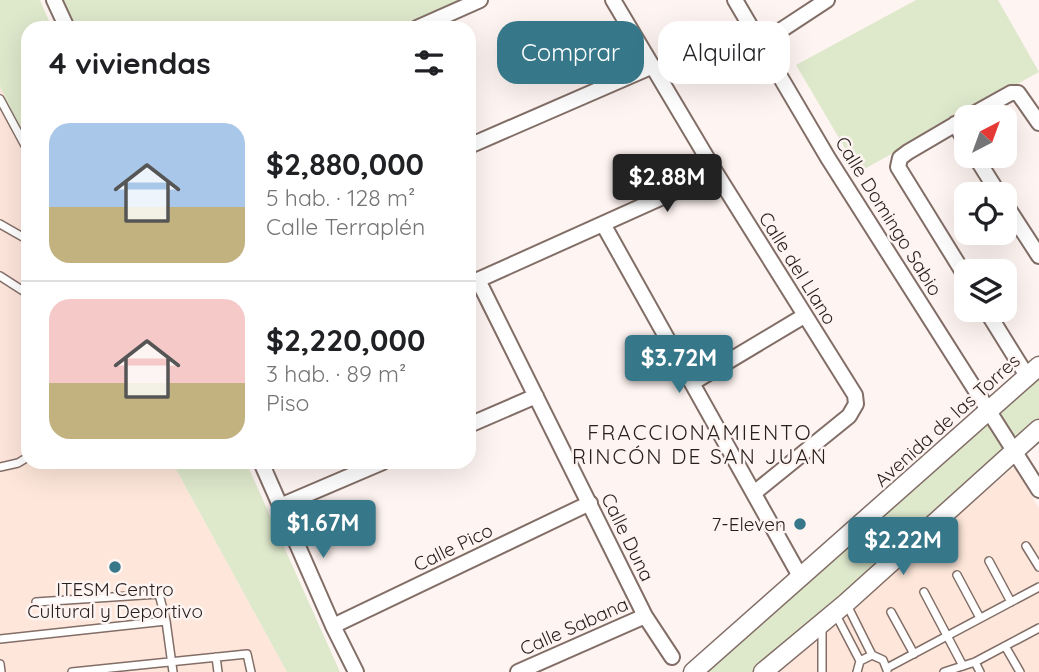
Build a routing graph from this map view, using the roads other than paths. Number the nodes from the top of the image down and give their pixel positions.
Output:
1 (54, 0) edge
2 (480, 0) edge
3 (613, 0) edge
4 (735, 0) edge
5 (827, 0) edge
6 (64, 21) edge
7 (433, 21) edge
8 (747, 21) edge
9 (790, 24) edge
10 (653, 66) junction
11 (784, 84) edge
12 (0, 99) edge
13 (990, 105) edge
14 (1039, 123) edge
15 (954, 125) edge
16 (21, 138) edge
17 (476, 143) edge
18 (716, 173) junction
19 (1017, 218) edge
20 (0, 224) edge
21 (603, 224) junction
22 (21, 236) edge
23 (1035, 239) edge
24 (1039, 256) edge
25 (955, 259) edge
26 (0, 276) edge
27 (476, 281) edge
28 (476, 286) edge
29 (21, 290) edge
30 (804, 316) junction
31 (995, 322) edge
32 (1033, 371) edge
33 (692, 383) junction
34 (536, 397) junction
35 (989, 410) junction
36 (476, 422) edge
37 (1039, 429) edge
38 (1015, 450) junction
39 (21, 461) edge
40 (0, 467) edge
41 (264, 469) edge
42 (367, 469) edge
43 (1039, 490) edge
44 (754, 493) junction
45 (590, 503) junction
46 (280, 506) junction
47 (1026, 546) dead end
48 (989, 561) dead end
49 (1039, 567) edge
50 (957, 575) dead end
51 (801, 578) junction
52 (1039, 587) edge
53 (924, 592) dead end
54 (36, 602) dead end
55 (1011, 602) junction
56 (891, 612) dead end
57 (834, 613) junction
58 (645, 616) junction
59 (981, 618) junction
60 (166, 621) junction
61 (333, 626) junction
62 (1039, 628) edge
63 (947, 636) junction
64 (0, 639) edge
65 (1005, 646) junction
66 (914, 654) junction
67 (872, 656) junction
68 (216, 657) junction
69 (672, 657) dead end
70 (172, 660) junction
71 (860, 661) junction
72 (975, 662) junction
73 (0, 664) edge
74 (964, 666) junction
75 (887, 670) edge
76 (1, 672) edge
77 (72, 672) edge
78 (173, 672) edge
79 (218, 672) edge
80 (251, 672) edge
81 (356, 672) edge
82 (518, 672) edge
83 (693, 672) edge
84 (763, 672) edge
85 (822, 672) edge
86 (857, 672) edge
87 (943, 672) edge
88 (980, 672) edge
89 (1020, 672) edge

1 - 6 street
2 - 7 street
3 - 10 street, Calle del Llano
4 - 8 street, Calle Domingo Sabio
5 - 9 street
10 - 17 street
10 - 18 street, Calle del Llano
11 - 35 street, Calle Domingo Sabio
12 - 16 lane
13 - 14 street
15 - 25 street
18 - 21 street
18 - 30 street, Calle del Llano
19 - 23 street
20 - 22 lane
21 - 27 street
21 - 33 street
23 - 24 street
26 - 29 lane
28 - 34 street, Calle Duna
30 - 33 street
30 - 44 street, Calle del Llano
31 - 32 street
32 - 35 street, Avenida de las Torres
33 - 44 street
34 - 36 street
34 - 45 street, Calle Duna
35 - 38 street, Calle Domingo Sabio
35 - 51 street, Avenida de las Torres
37 - 38 street
38 - 43 street, Calle Domingo Sabio
38 - 57 street
39 - 40 lane
41 - 46 street
42 - 46 street
44 - 51 street
45 - 58 street, Calle Duna
45 - 61 street, Calle Pico
46 - 61 street
47 - 49 lane
48 - 55 lane
50 - 59 lane
51 - 83 street, Avenida de las Torres
52 - 55 lane
53 - 63 lane
54 - 60 lane
55 - 59 lane
56 - 66 lane
57 - 67 lane
57 - 71 lane
57 - 84 street
57 - 85 lane
58 - 69 street, Calle Duna
58 - 82 street, Calle Sabana
59 - 63 lane
60 - 64 lane
60 - 70 lane
61 - 81 street
62 - 65 lane
63 - 66 lane
63 - 74 lane
65 - 72 lane
65 - 89 lane
66 - 75 lane
67 - 71 lane
67 - 75 lane
68 - 70 lane
68 - 79 lane
68 - 80 lane
70 - 77 lane
70 - 78 lane
71 - 86 lane
72 - 74 lane
72 - 88 lane
73 - 76 lane
74 - 87 lane

